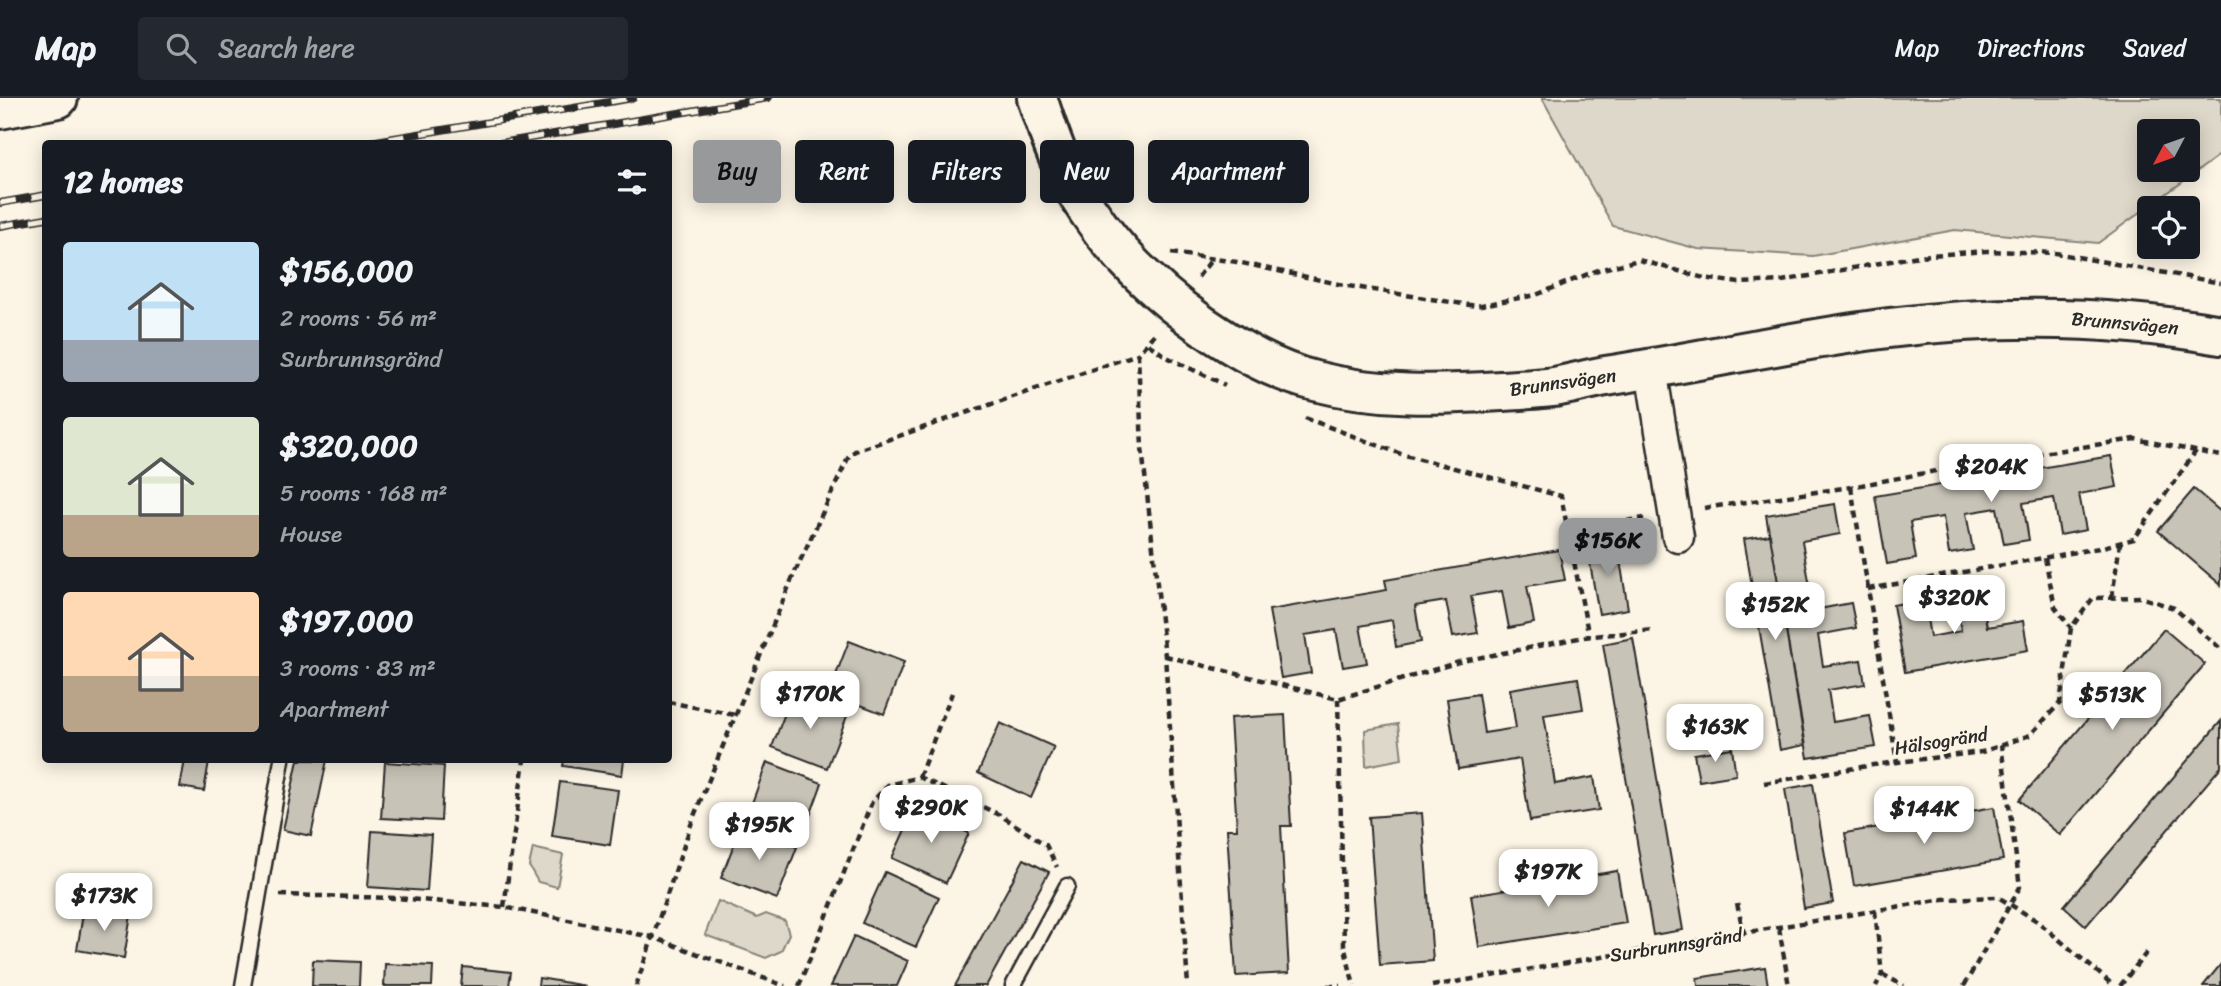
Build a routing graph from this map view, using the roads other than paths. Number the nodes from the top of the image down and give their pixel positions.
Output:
1 (58, 98) edge
2 (1037, 98) edge
3 (0, 109) edge
4 (2221, 335) edge
5 (1651, 369) junction
6 (1676, 525) road end
7 (281, 763) edge
8 (1067, 886) road end
9 (243, 986) edge
10 (1013, 986) edge

1 - 3 street
2 - 5 street, Brunnsvägen
4 - 5 street, Brunnsvägen
5 - 6 street
7 - 9 lane
8 - 10 lane

